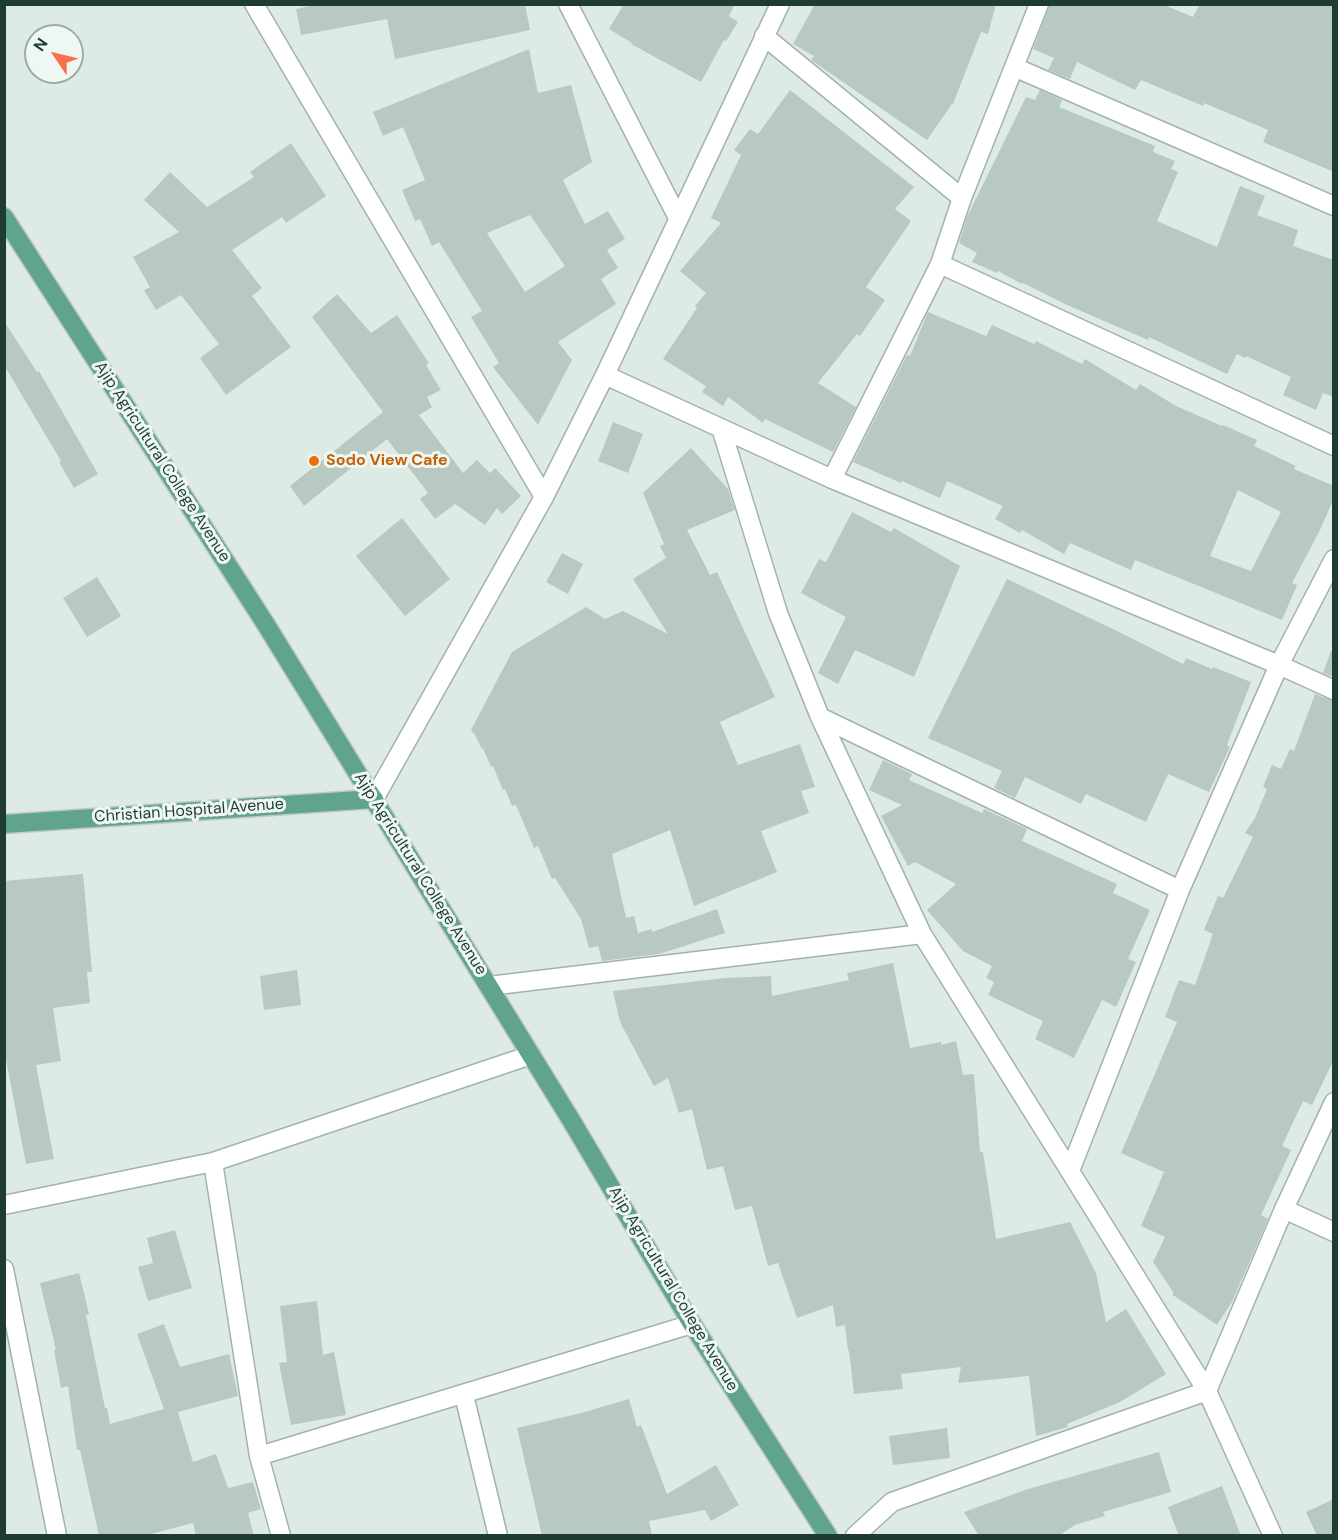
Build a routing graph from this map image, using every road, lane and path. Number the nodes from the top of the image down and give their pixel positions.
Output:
1 (254, 4) edge
2 (568, 4) edge
3 (780, 4) edge
4 (1039, 4) edge
5 (764, 36) junction
6 (1014, 67) junction
7 (962, 198) junction
8 (1334, 206) edge
9 (4, 217) edge
10 (678, 218) junction
11 (940, 264) junction
12 (604, 375) junction
13 (721, 428) junction
14 (1334, 446) edge
15 (832, 479) junction
16 (544, 497) junction
17 (1334, 559) edge
18 (1279, 665) junction
19 (1334, 690) edge
20 (820, 717) junction
21 (374, 799) junction
22 (4, 824) edge
23 (1180, 890) junction
24 (922, 934) junction
25 (489, 986) junction
26 (531, 1055) junction
27 (1334, 1102) edge
28 (213, 1161) junction
29 (1070, 1171) junction
30 (4, 1205) edge
31 (1284, 1209) junction
32 (1334, 1232) edge
33 (4, 1269) edge
34 (692, 1324) junction
35 (1207, 1391) junction
36 (465, 1395) junction
37 (260, 1456) junction
38 (57, 1536) edge
39 (281, 1536) edge
40 (498, 1536) edge
41 (828, 1536) edge
42 (855, 1536) edge
43 (1273, 1536) edge

1 - 16 street
2 - 10 street
3 - 5 street
4 - 6 street
5 - 7 street
5 - 10 street
6 - 7 street
6 - 8 street
7 - 11 street
9 - 21 main road, Ajip Agricultural College Avenue
10 - 12 street
11 - 14 street
11 - 15 street
12 - 13 street
12 - 16 street
13 - 15 street
13 - 20 street
15 - 18 street
16 - 21 street
17 - 18 street
18 - 19 street
18 - 23 street
20 - 23 street
20 - 24 street
21 - 22 main road, Christian Hospital Avenue
21 - 25 main road, Ajip Agricultural College Avenue
23 - 29 street
24 - 25 street
24 - 29 street
25 - 26 main road, Ajip Agricultural College Avenue
26 - 28 street
26 - 34 main road, Ajip Agricultural College Avenue
27 - 31 street
28 - 30 street
28 - 37 street
29 - 35 street
31 - 32 street
31 - 35 street
33 - 38 street
34 - 36 street
34 - 41 main road, Ajip Agricultural College Avenue
35 - 42 street
35 - 43 street
36 - 37 street
36 - 40 street
37 - 39 street

